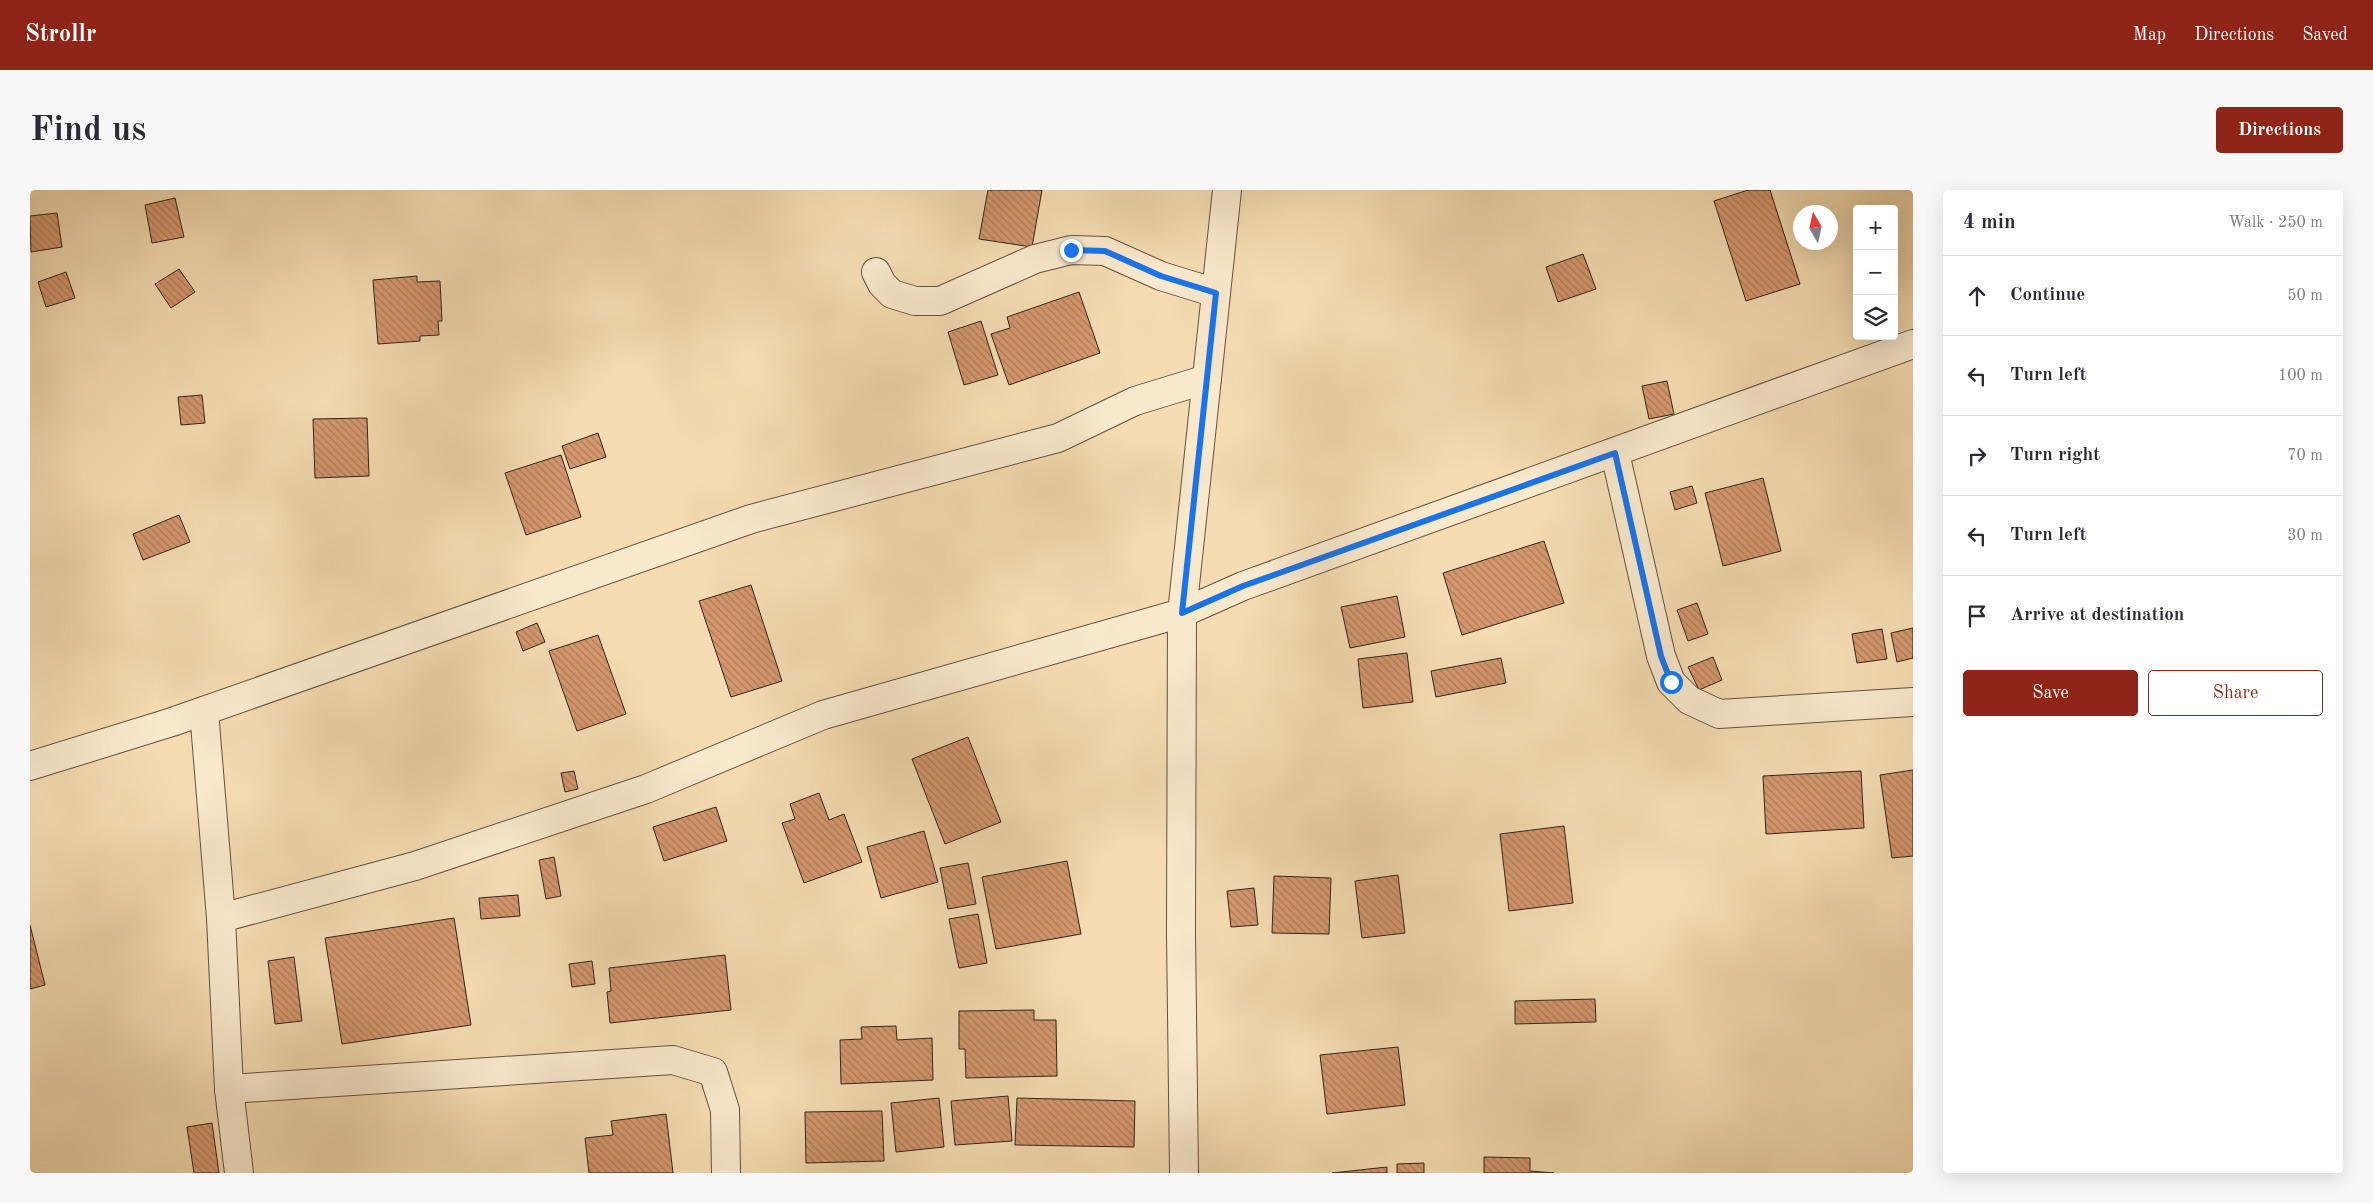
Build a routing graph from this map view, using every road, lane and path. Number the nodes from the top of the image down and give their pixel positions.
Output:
1 (1227, 190) edge
2 (876, 272) dead end
3 (1216, 293) junction
4 (1913, 344) edge
5 (1207, 379) junction
6 (1615, 453) junction
7 (1182, 613) junction
8 (1913, 702) edge
9 (204, 711) junction
10 (30, 766) edge
11 (222, 918) junction
12 (229, 1090) junction
13 (239, 1173) edge
14 (726, 1173) edge
15 (1184, 1173) edge

1 - 3 street
2 - 3 street
3 - 5 street
4 - 6 street
5 - 7 street
5 - 9 street
6 - 7 street
6 - 8 street
7 - 11 street
7 - 15 street
9 - 10 street
9 - 11 street
11 - 12 street
12 - 13 street
12 - 14 street

